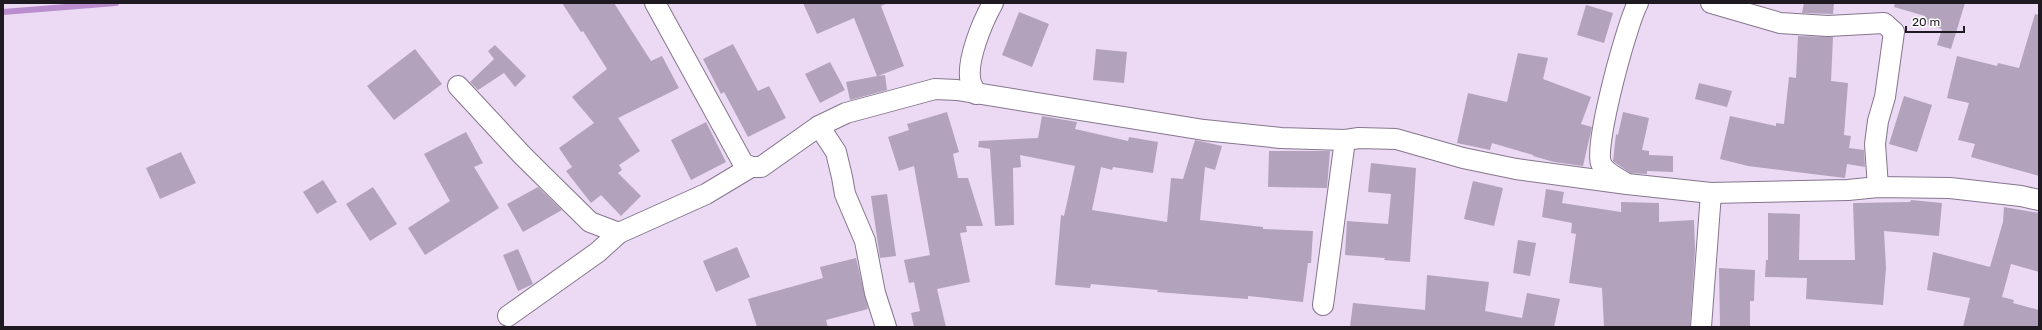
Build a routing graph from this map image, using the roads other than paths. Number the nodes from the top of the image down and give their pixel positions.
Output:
1 (655, 3) edge
2 (993, 3) edge
3 (1638, 3) edge
4 (1711, 3) edge
5 (458, 86) dead end
6 (976, 94) junction
7 (819, 126) junction
8 (1345, 140) junction
9 (751, 167) junction
10 (1627, 184) junction
11 (1878, 187) junction
12 (1711, 193) junction
13 (2039, 200) edge
14 (619, 233) junction
15 (1323, 305) dead end
16 (508, 316) dead end
17 (886, 327) edge
18 (1701, 327) edge

1 - 9 street
2 - 6 street
3 - 10 street
4 - 11 street
5 - 14 street
6 - 7 street
6 - 8 street
7 - 9 street
7 - 17 street
8 - 10 street
8 - 15 street
9 - 14 street
10 - 12 street
11 - 12 street
11 - 13 street
12 - 18 street
14 - 16 street

